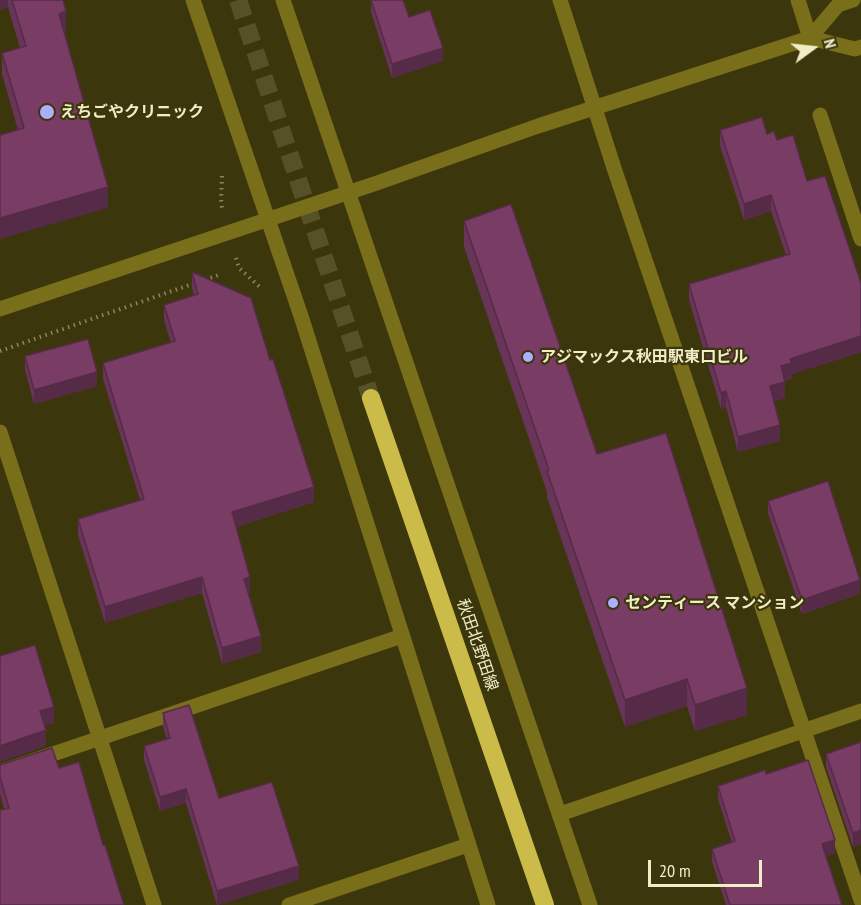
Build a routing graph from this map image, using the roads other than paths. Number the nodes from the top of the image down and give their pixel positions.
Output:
1 (192, 0) edge
2 (283, 0) edge
3 (560, 0) edge
4 (798, 0) edge
5 (853, 0) edge
6 (810, 38) junction
7 (861, 47) edge
8 (595, 107) junction
9 (820, 114) dead end
10 (348, 192) junction
11 (268, 219) junction
12 (861, 239) edge
13 (0, 309) edge
14 (371, 398) tunnel mouth
15 (0, 432) edge
16 (402, 636) junction
17 (861, 711) edge
18 (803, 731) junction
19 (99, 739) junction
20 (0, 772) edge
21 (560, 814) junction
22 (468, 845) junction
23 (861, 900) edge
24 (154, 905) edge
25 (289, 905) edge
26 (488, 905) edge
27 (545, 905) edge
28 (590, 905) edge

1 - 11 street
2 - 10 street
3 - 8 street
4 - 6 street
5 - 6 street
6 - 7 street
6 - 8 street
8 - 10 street
8 - 18 street
9 - 12 street
10 - 11 street
10 - 21 street
11 - 13 street
11 - 16 street
14 - 27 highway, 秋田北野田線
15 - 19 street
16 - 19 street
16 - 22 street
17 - 18 street
18 - 21 street
18 - 23 street
19 - 20 street
19 - 24 street
21 - 28 street
22 - 25 street
22 - 26 street

